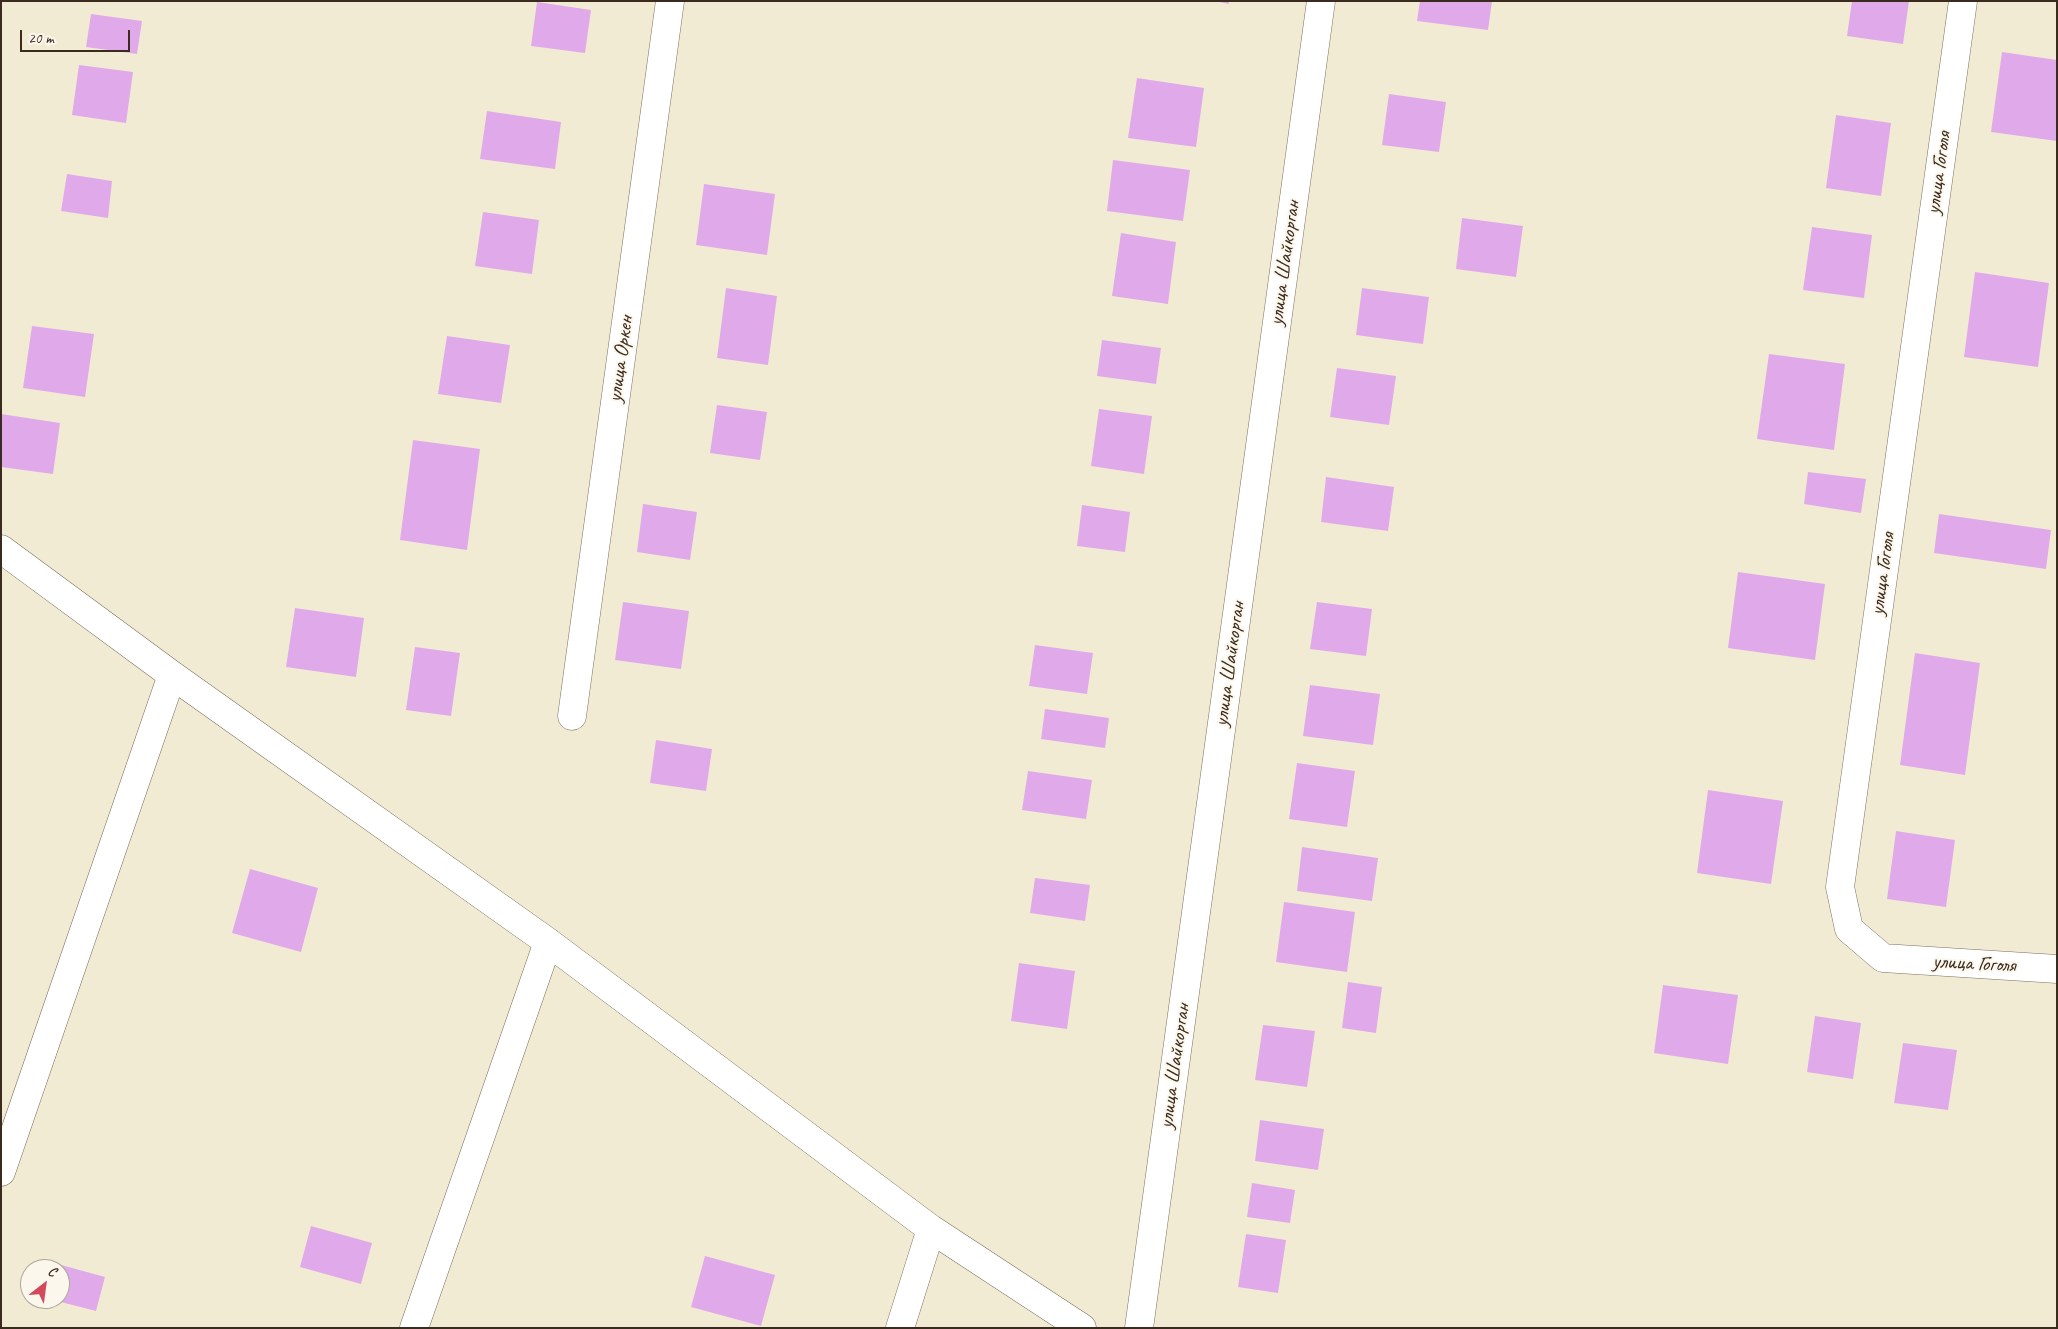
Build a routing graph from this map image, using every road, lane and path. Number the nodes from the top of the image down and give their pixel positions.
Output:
1 (670, 1) edge
2 (1321, 1) edge
3 (1963, 1) edge
4 (1, 549) edge
5 (172, 675) junction
6 (572, 716) dead end
7 (548, 942) junction
8 (2057, 969) edge
9 (1, 1172) edge
10 (931, 1229) junction
11 (414, 1328) edge
12 (900, 1328) edge
13 (1082, 1328) edge
14 (1139, 1328) edge

1 - 6 street, улица Оркен
2 - 14 street, улица Шайкорган
3 - 8 street, улица Гоголя
4 - 5 street
5 - 7 street
5 - 9 street
7 - 10 street
7 - 11 street
10 - 12 street
10 - 13 street

